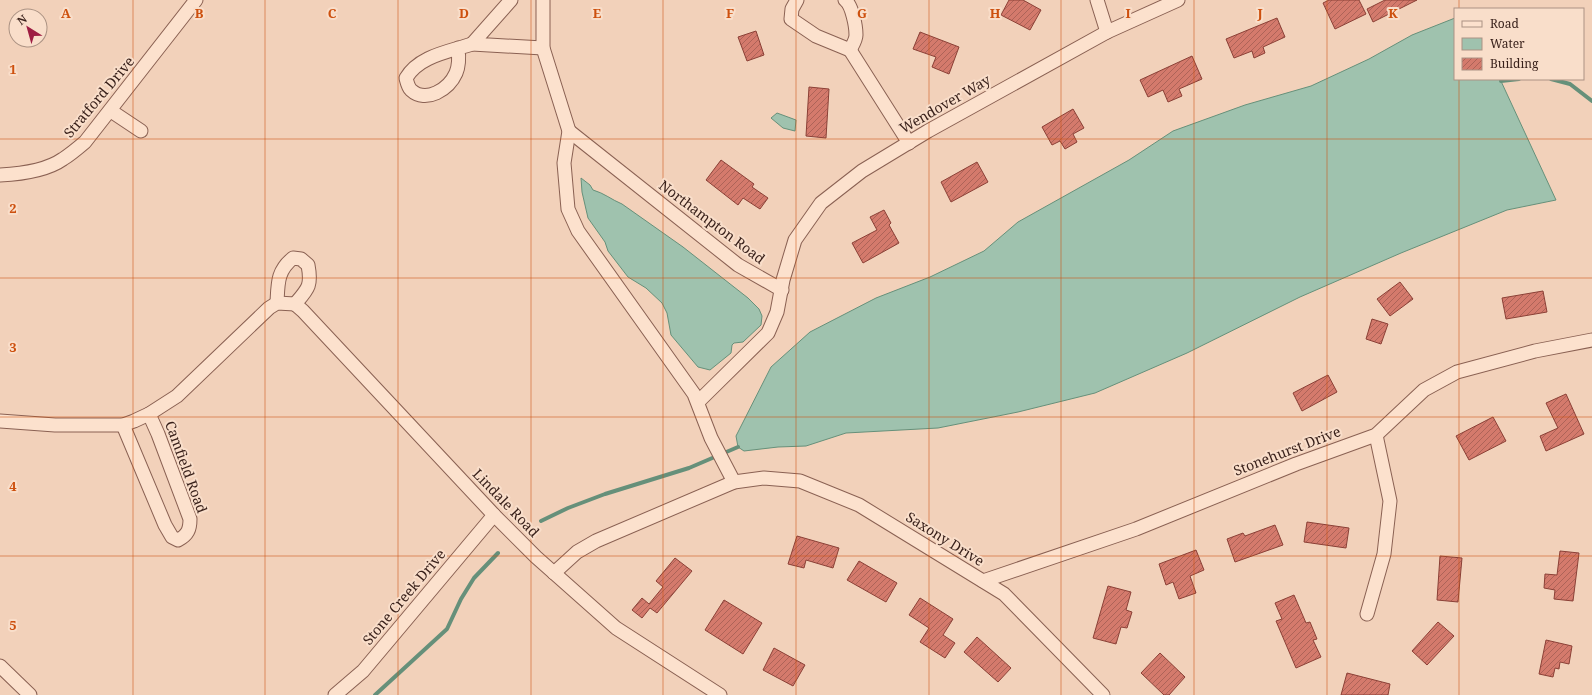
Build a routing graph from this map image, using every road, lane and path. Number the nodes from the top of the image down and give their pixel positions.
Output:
1 (196, 0) edge
2 (511, 0) edge
3 (543, 0) edge
4 (797, 0) edge
5 (845, 0) edge
6 (1097, 0) edge
7 (1178, 0) edge
8 (1107, 32) junction
9 (472, 44) junction
10 (458, 48) dead end
11 (543, 48) junction
12 (850, 50) junction
13 (111, 111) junction
14 (141, 131) dead end
15 (569, 131) junction
16 (909, 143) junction
17 (0, 175) edge
18 (782, 290) junction
19 (278, 303) junction
20 (295, 304) junction
21 (1592, 340) edge
22 (698, 402) junction
23 (149, 414) junction
24 (0, 421) edge
25 (123, 425) junction
26 (1376, 434) junction
27 (734, 482) junction
28 (494, 515) junction
29 (554, 573) junction
30 (984, 581) junction
31 (1367, 614) dead end
32 (0, 666) edge
33 (30, 695) edge
34 (335, 695) edge
35 (720, 695) edge
36 (1103, 695) edge

1 - 13 street, Stratford Drive
2 - 9 street
3 - 11 street
4 - 12 street
5 - 12 street
6 - 8 street
7 - 8 street, Wendover Way
8 - 16 street, Wendover Way
9 - 10 street
9 - 11 street
11 - 15 street
12 - 16 street
13 - 14 street
13 - 17 street, Stratford Drive
15 - 18 street, Northampton Road
15 - 22 street
16 - 18 street, Wendover Way
18 - 22 street
19 - 20 street
19 - 20 street
19 - 23 street, Camfield Road
20 - 28 street, Lindale Road
21 - 26 street, Stonehurst Drive
22 - 27 street
23 - 25 street, Camfield Road
23 - 25 street, Camfield Road
24 - 25 street, Camfield Road
26 - 30 street, Stonehurst Drive
26 - 31 street
27 - 29 street
27 - 30 street, Saxony Drive
28 - 29 street, Lindale Road
28 - 34 street, Stone Creek Drive
29 - 35 street, Lindale Road
30 - 36 street, Saxony Drive
32 - 33 street

